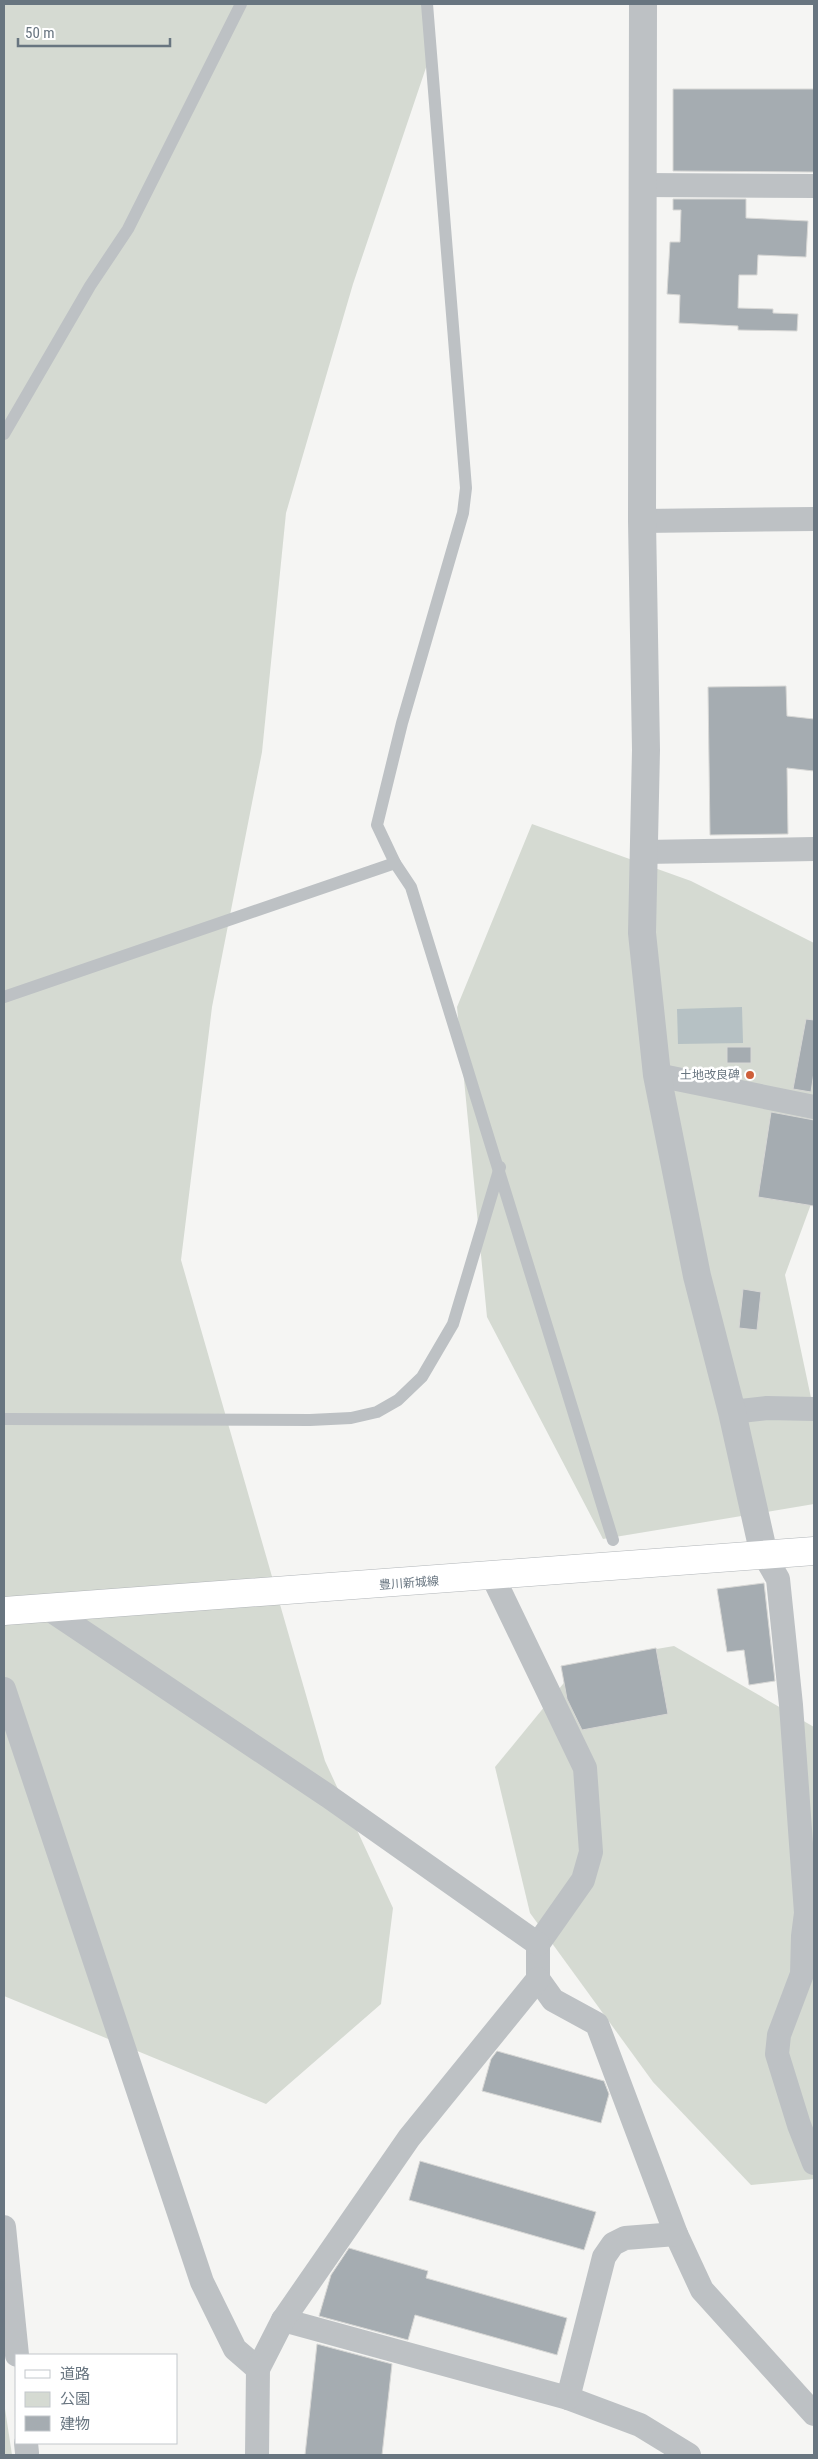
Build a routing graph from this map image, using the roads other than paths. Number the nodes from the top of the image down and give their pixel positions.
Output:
1 (241, 4) edge
2 (427, 4) edge
3 (643, 4) edge
4 (643, 185) junction
5 (814, 186) edge
6 (4, 434) edge
7 (814, 519) edge
8 (642, 521) junction
9 (814, 849) edge
10 (644, 852) junction
11 (395, 863) junction
12 (4, 997) edge
13 (657, 1075) junction
14 (814, 1107) edge
15 (500, 1167) junction
16 (814, 1410) edge
17 (732, 1412) junction
18 (4, 1419) edge
19 (613, 1540) dead end
20 (814, 1551) edge
21 (764, 1555) junction
22 (493, 1577) junction
23 (49, 1609) junction
24 (4, 1611) edge
25 (4, 1689) edge
26 (538, 1944) junction
27 (538, 1979) junction
28 (814, 2163) edge
29 (4, 2227) edge
30 (676, 2234) junction
31 (283, 2320) junction
32 (17, 2354) edge
33 (258, 2369) junction
34 (568, 2398) junction
35 (814, 2414) edge
36 (257, 2455) edge
37 (689, 2455) edge

1 - 6 lane
2 - 11 lane
3 - 4 street
4 - 5 street
4 - 8 street
7 - 8 street
8 - 10 street
9 - 10 street
10 - 13 street
11 - 12 lane
11 - 15 lane
13 - 14 street
13 - 17 street
15 - 18 lane
15 - 19 lane
16 - 17 street
17 - 21 street
20 - 21 main road, 豊川新城線
21 - 22 main road, 豊川新城線
21 - 28 street
22 - 23 main road, 豊川新城線
22 - 26 street
23 - 24 main road, 豊川新城線
23 - 26 street
25 - 33 street
26 - 27 street
27 - 30 street
27 - 31 street
29 - 32 street
30 - 34 street
30 - 35 street
31 - 33 street
31 - 34 street
33 - 36 street
34 - 37 street

